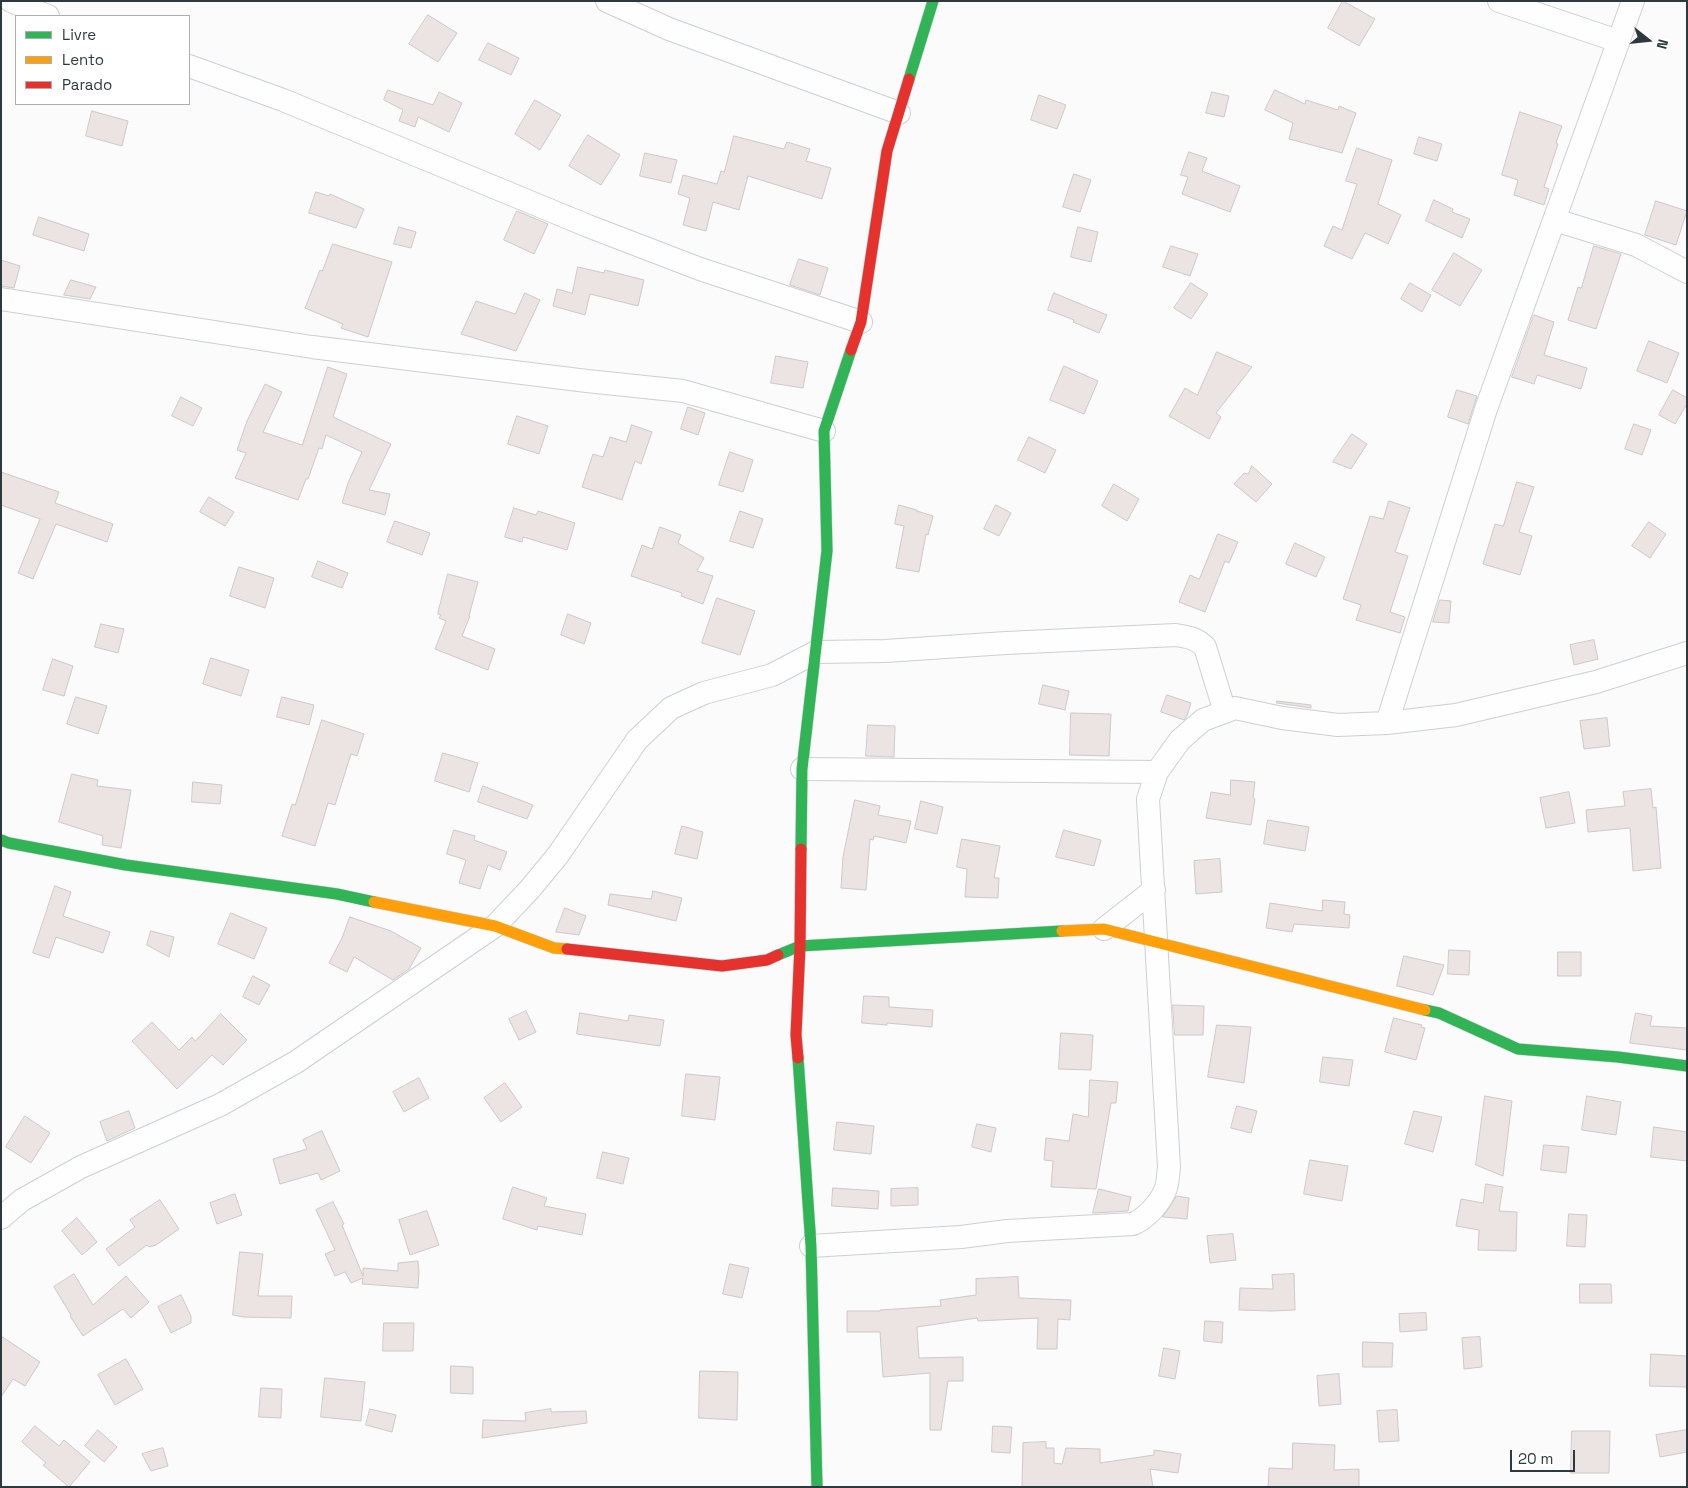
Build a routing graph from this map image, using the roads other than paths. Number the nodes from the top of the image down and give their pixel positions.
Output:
1 (11, 1) edge
2 (607, 1) edge
3 (933, 1) edge
4 (1499, 1) edge
5 (1633, 1) edge
6 (46, 15) edge
7 (1618, 42) junction
8 (190, 66) edge
9 (899, 113) junction
10 (1555, 220) junction
11 (1687, 272) edge
12 (1, 299) edge
13 (861, 322) junction
14 (824, 431) junction
15 (816, 652) junction
16 (1687, 653) edge
17 (1225, 712) junction
18 (1387, 723) junction
19 (802, 769) junction
20 (1157, 772) junction
21 (1, 840) edge
22 (1154, 890) junction
23 (495, 926) junction
24 (1104, 929) junction
25 (1158, 944) junction
26 (800, 946) junction
27 (1687, 1066) edge
28 (1, 1218) edge
29 (811, 1246) junction
30 (818, 1487) edge

1 - 6 street
2 - 9 street
3 - 9 street
4 - 7 street
5 - 7 street
7 - 10 street
8 - 13 street
9 - 13 street
10 - 11 street
10 - 18 street
12 - 14 street
13 - 14 street
14 - 15 street
15 - 17 street
15 - 19 street
15 - 23 street
16 - 18 street
17 - 18 street
17 - 20 street
19 - 20 street
19 - 26 street
20 - 22 street
21 - 23 street
22 - 24 street
22 - 25 street
23 - 26 street
23 - 28 street
24 - 25 street
24 - 26 street
25 - 27 street
25 - 29 street
26 - 29 street
29 - 30 street

